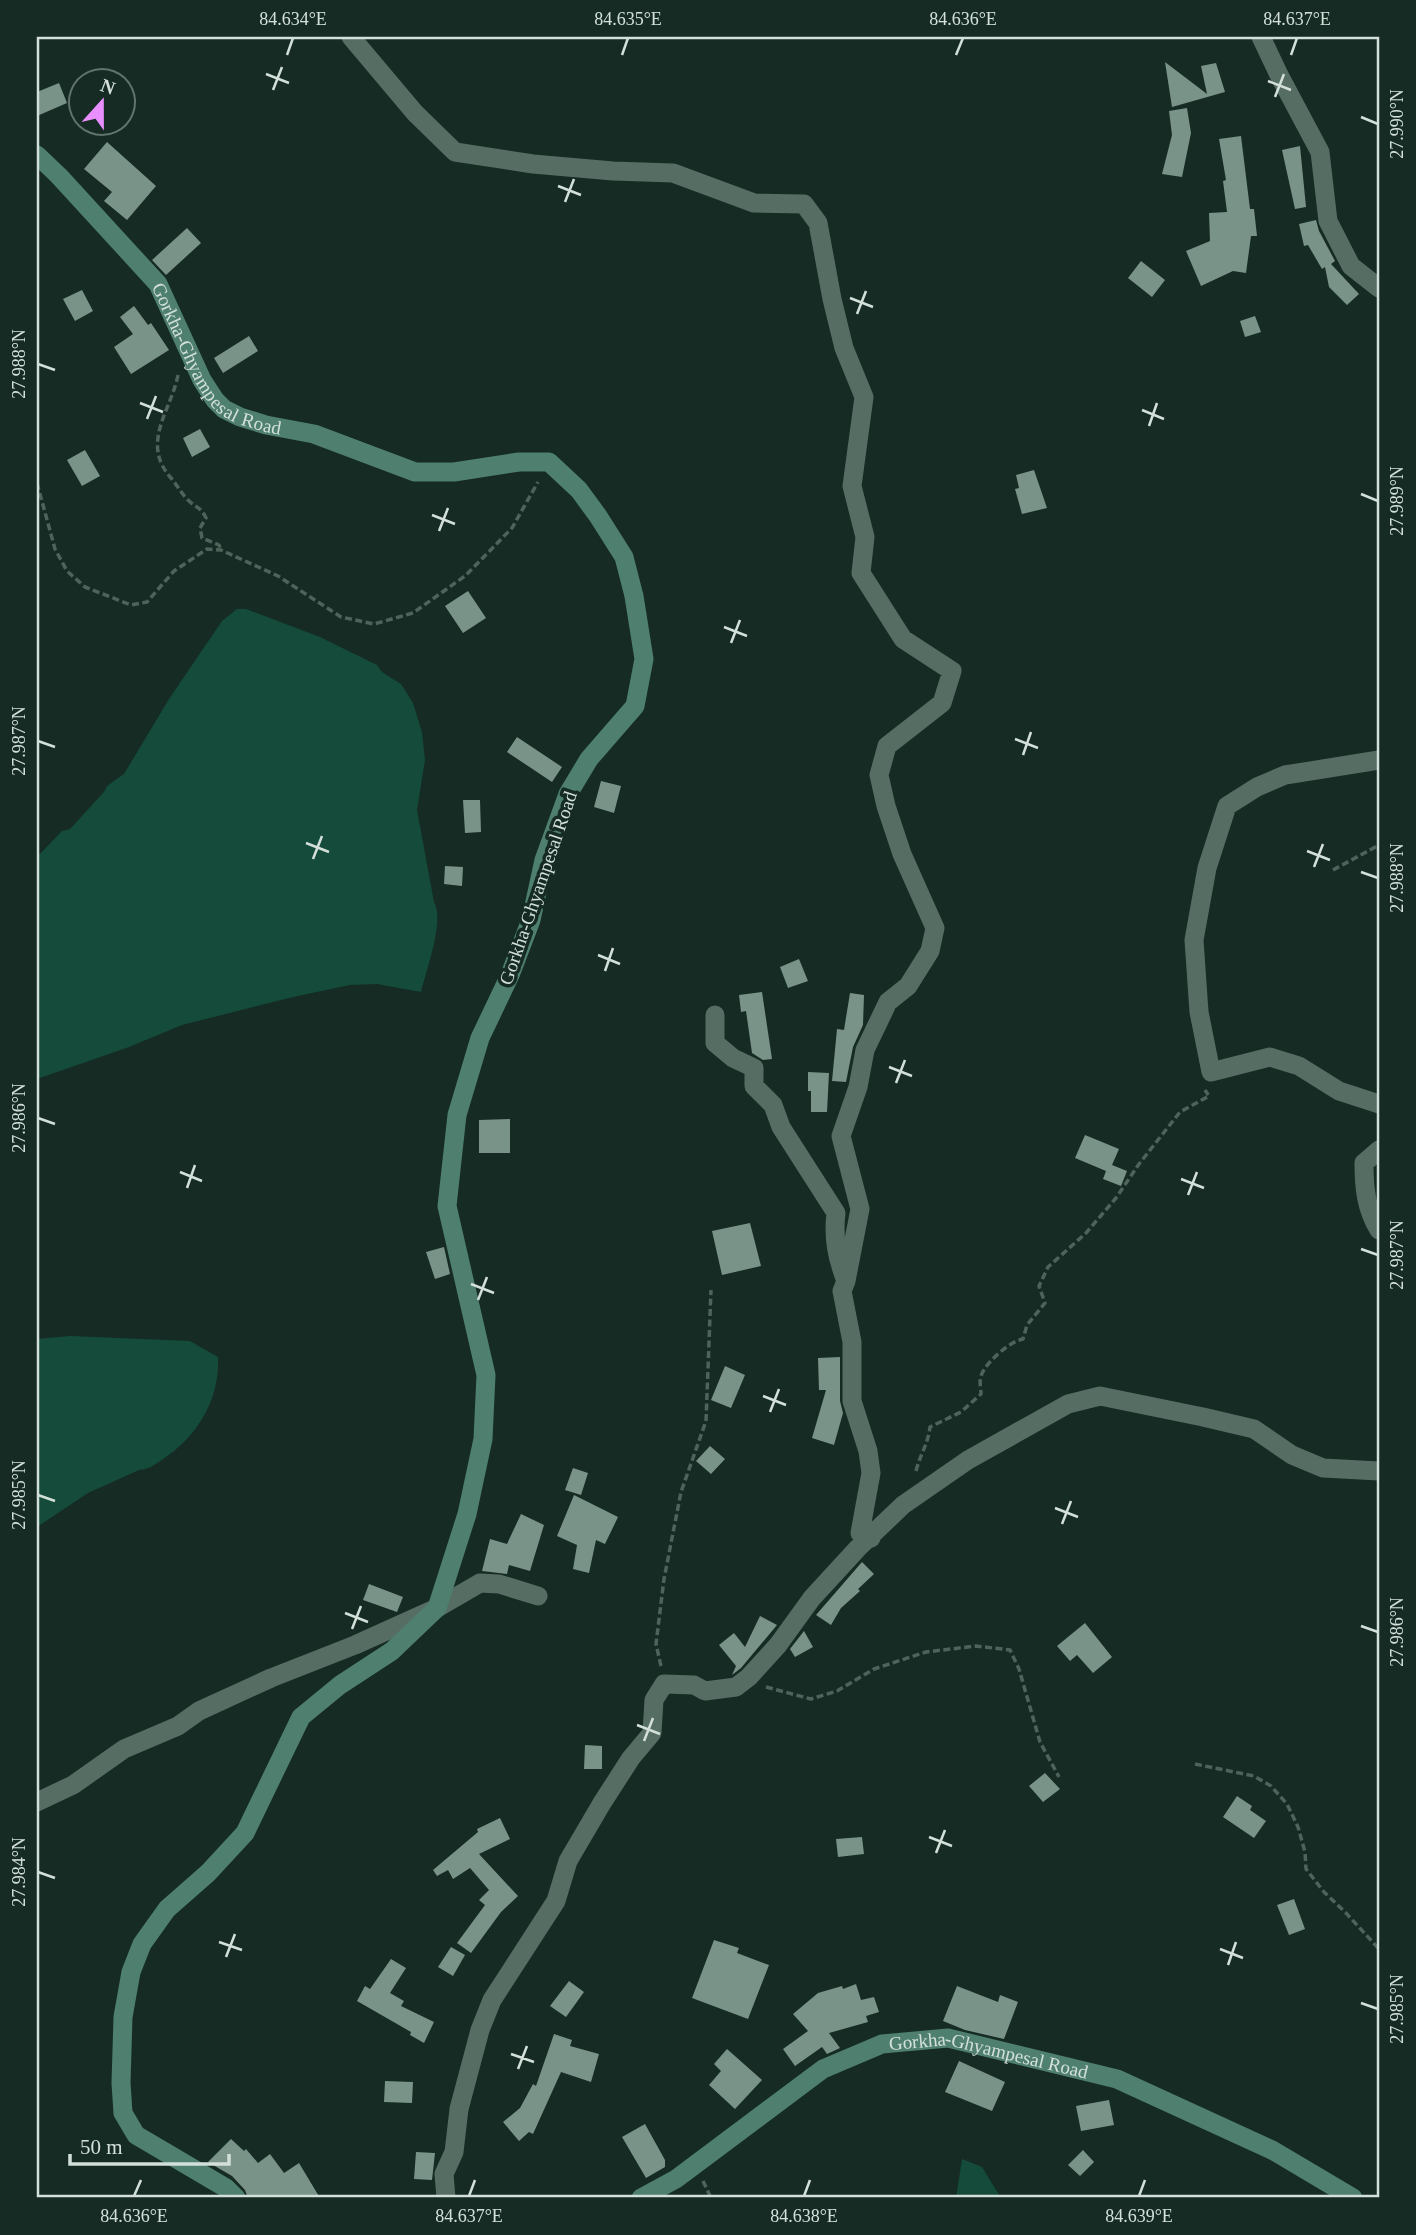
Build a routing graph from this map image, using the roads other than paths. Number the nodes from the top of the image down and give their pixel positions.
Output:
1 (351, 37) edge
2 (1261, 37) edge
3 (37, 155) edge
4 (1379, 288) edge
5 (1379, 760) edge
6 (715, 1015) dead end
7 (1379, 1104) edge
8 (1379, 1150) edge
9 (1379, 1230) edge
10 (846, 1281) junction
11 (1379, 1471) edge
12 (871, 1538) junction
13 (538, 1596) dead end
14 (437, 1608) junction
15 (37, 1802) edge
16 (236, 2198) edge
17 (446, 2198) edge
18 (641, 2198) edge
19 (1353, 2198) edge

1 - 10 street
2 - 4 street
3 - 14 main road, Gorkha-Ghyampesal Road
5 - 7 street
6 - 10 street
8 - 9 street
10 - 12 street
11 - 12 street
12 - 17 street
13 - 14 street
14 - 15 street
14 - 16 main road, Gorkha-Ghyampesal Road
18 - 19 main road, Gorkha-Ghyampesal Road

